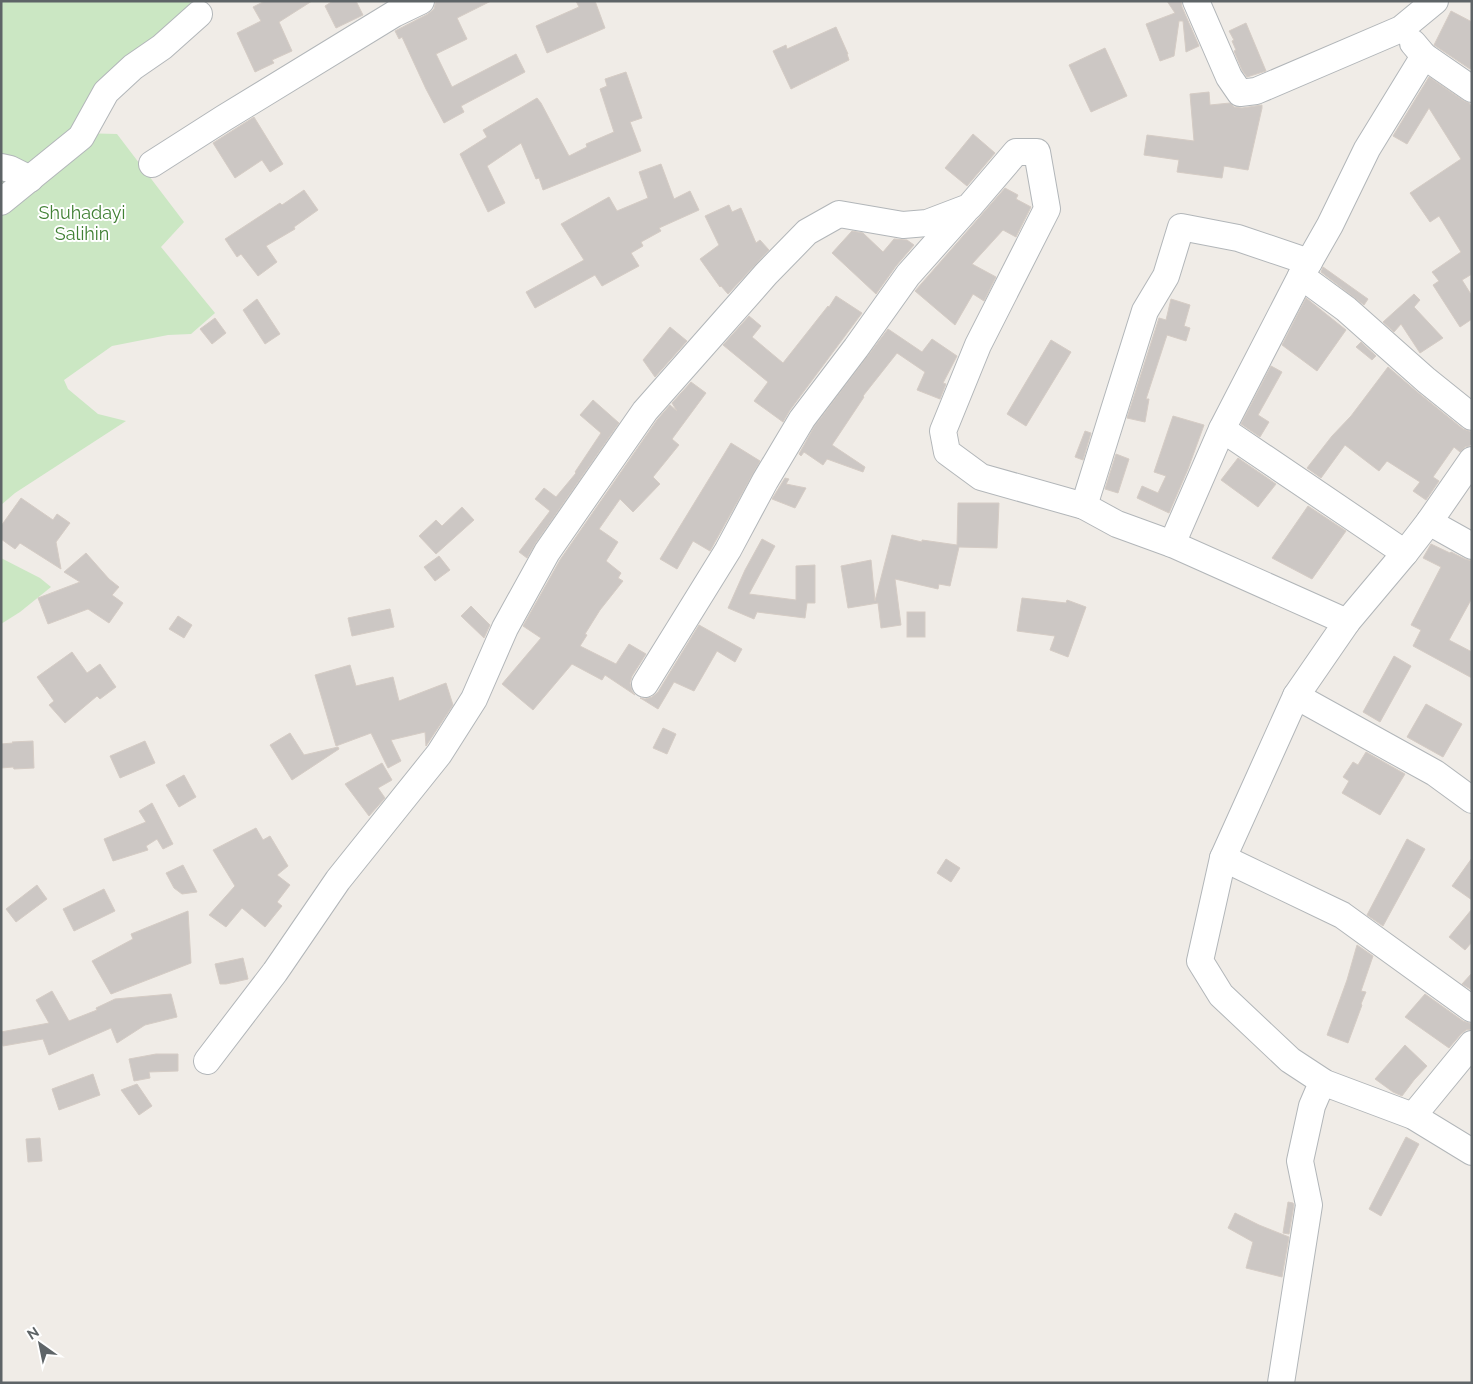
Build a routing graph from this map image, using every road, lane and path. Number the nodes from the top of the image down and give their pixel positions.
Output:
1 (421, 1) edge
2 (1196, 1) edge
3 (1435, 1) edge
4 (199, 14) dead end
5 (1401, 29) junction
6 (1424, 56) junction
7 (1472, 89) edge
8 (152, 164) dead end
9 (1, 167) edge
10 (30, 179) junction
11 (1, 202) edge
12 (969, 207) junction
13 (1305, 269) junction
14 (1472, 417) edge
15 (1222, 429) junction
16 (1472, 460) edge
17 (1084, 506) junction
18 (1430, 522) junction
19 (1172, 544) junction
20 (1472, 546) edge
21 (1405, 553) junction
22 (1347, 622) junction
23 (645, 684) dead end
24 (1296, 696) junction
25 (1472, 800) edge
26 (1222, 858) junction
27 (1472, 1009) edge
28 (1472, 1044) edge
29 (206, 1061) dead end
30 (1325, 1083) junction
31 (1413, 1116) junction
32 (1472, 1152) edge
33 (1281, 1383) edge

1 - 8 street
2 - 5 street
3 - 5 street
4 - 10 street
5 - 6 street
6 - 7 street
6 - 13 street
9 - 10 street
10 - 11 street
12 - 17 street
12 - 23 street
12 - 29 street
13 - 14 street
13 - 15 street
13 - 17 street
15 - 19 street
15 - 21 street
16 - 18 street
17 - 19 street
18 - 20 street
18 - 21 street
19 - 22 street
21 - 22 street
22 - 24 street
24 - 25 street
24 - 26 street
26 - 27 street
26 - 30 street
28 - 31 street
30 - 31 street
30 - 33 street
31 - 32 street

